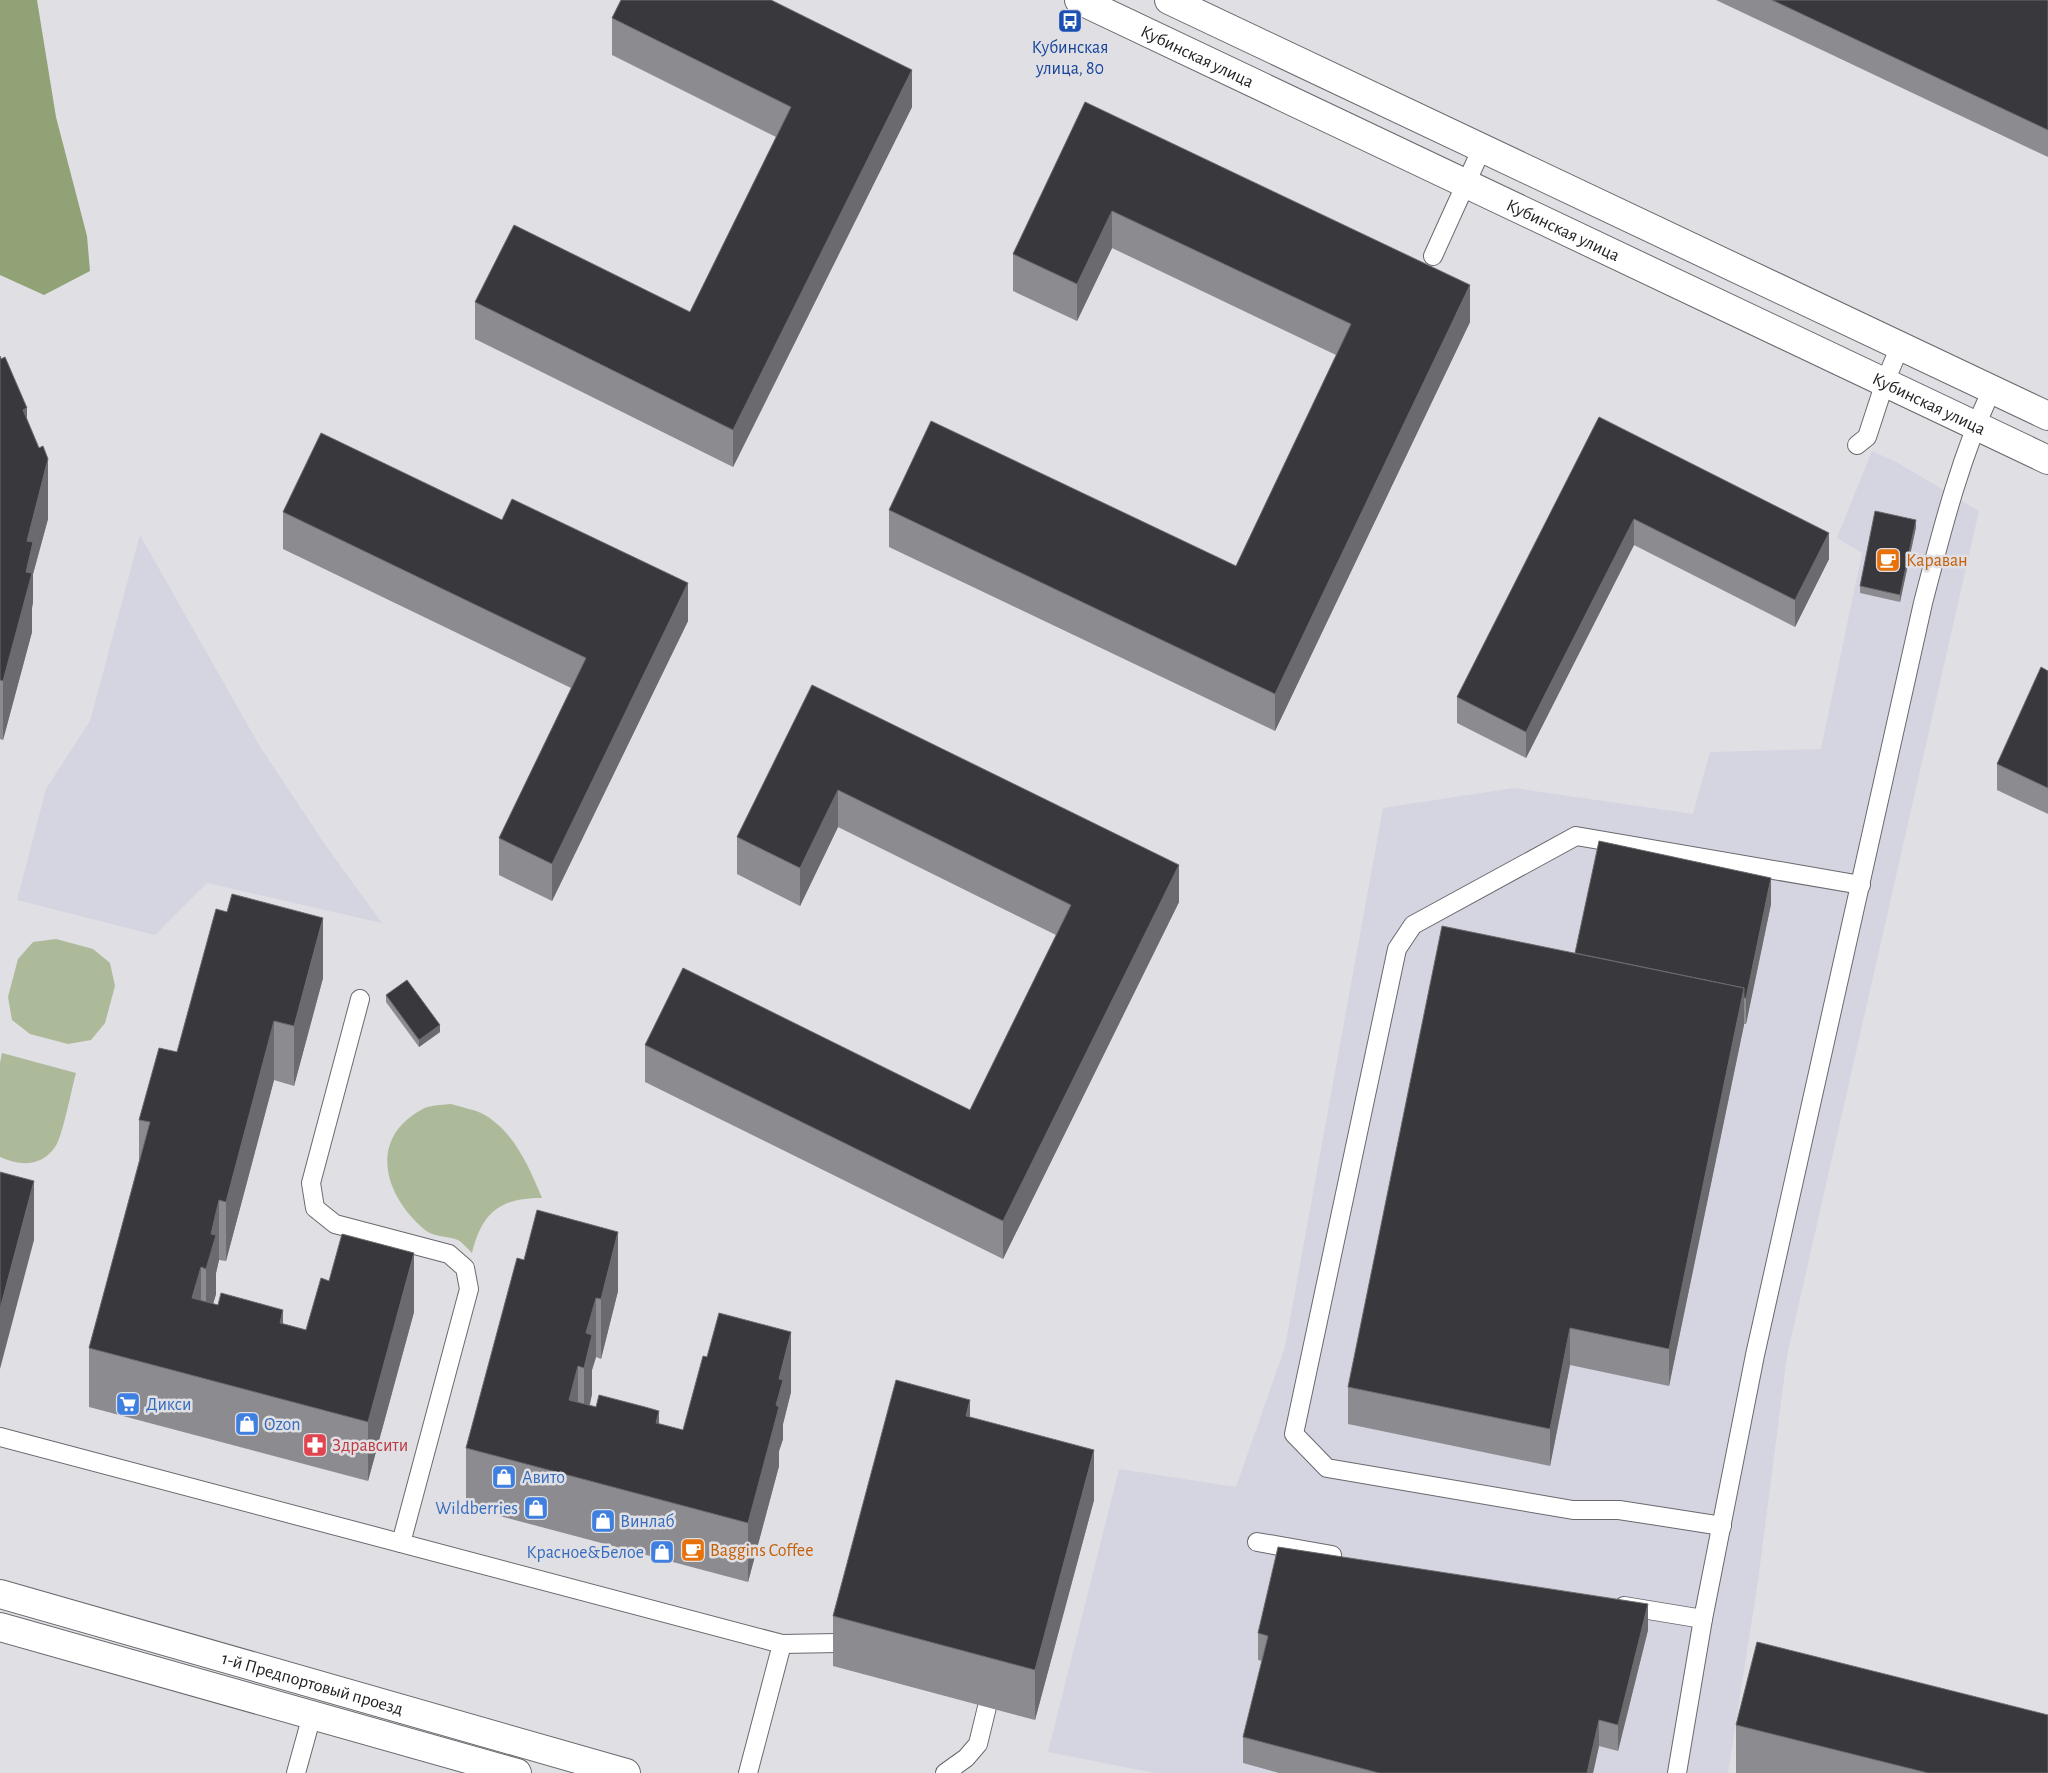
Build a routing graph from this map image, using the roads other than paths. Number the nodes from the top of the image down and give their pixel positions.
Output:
1 (1079, 0) edge
2 (1169, 0) edge
3 (1482, 148) junction
4 (1465, 183) junction
5 (1433, 256) dead end
6 (1900, 346) junction
7 (1885, 382) junction
8 (1992, 389) junction
9 (2048, 416) edge
10 (1975, 426) junction
11 (1857, 445) dead end
12 (2048, 460) edge
13 (1861, 885) junction
14 (360, 999) dead end
15 (0, 1437) edge
16 (1722, 1526) junction
17 (1257, 1542) dead end
18 (401, 1543) junction
19 (1344, 1557) edge
20 (0, 1594) edge
21 (1606, 1602) edge
22 (1702, 1619) junction
23 (0, 1628) edge
24 (838, 1643) edge
25 (782, 1644) junction
26 (987, 1707) edge
27 (312, 1715) junction
28 (296, 1773) edge
29 (517, 1773) edge
30 (626, 1773) edge
31 (748, 1773) edge
32 (945, 1773) edge
33 (1677, 1773) edge

1 - 4 main road, Кубинская улица
2 - 3 main road
3 - 4 lane
3 - 6 main road
4 - 5 lane
4 - 7 main road, Кубинская улица
6 - 7 lane
6 - 8 main road
7 - 10 main road, Кубинская улица
7 - 11 lane
8 - 9 main road
8 - 10 lane
10 - 12 main road, Кубинская улица
10 - 13 lane
13 - 16 lane
13 - 16 lane
14 - 18 lane
15 - 18 lane
16 - 22 lane
17 - 19 lane
18 - 25 lane
20 - 30 main road, 1-й Предпортовый проезд
21 - 22 lane
22 - 33 lane
23 - 27 main road, 1-й Предпортовый проезд
24 - 25 lane
25 - 31 lane
26 - 32 lane
27 - 28 lane
27 - 29 main road, 1-й Предпортовый проезд

